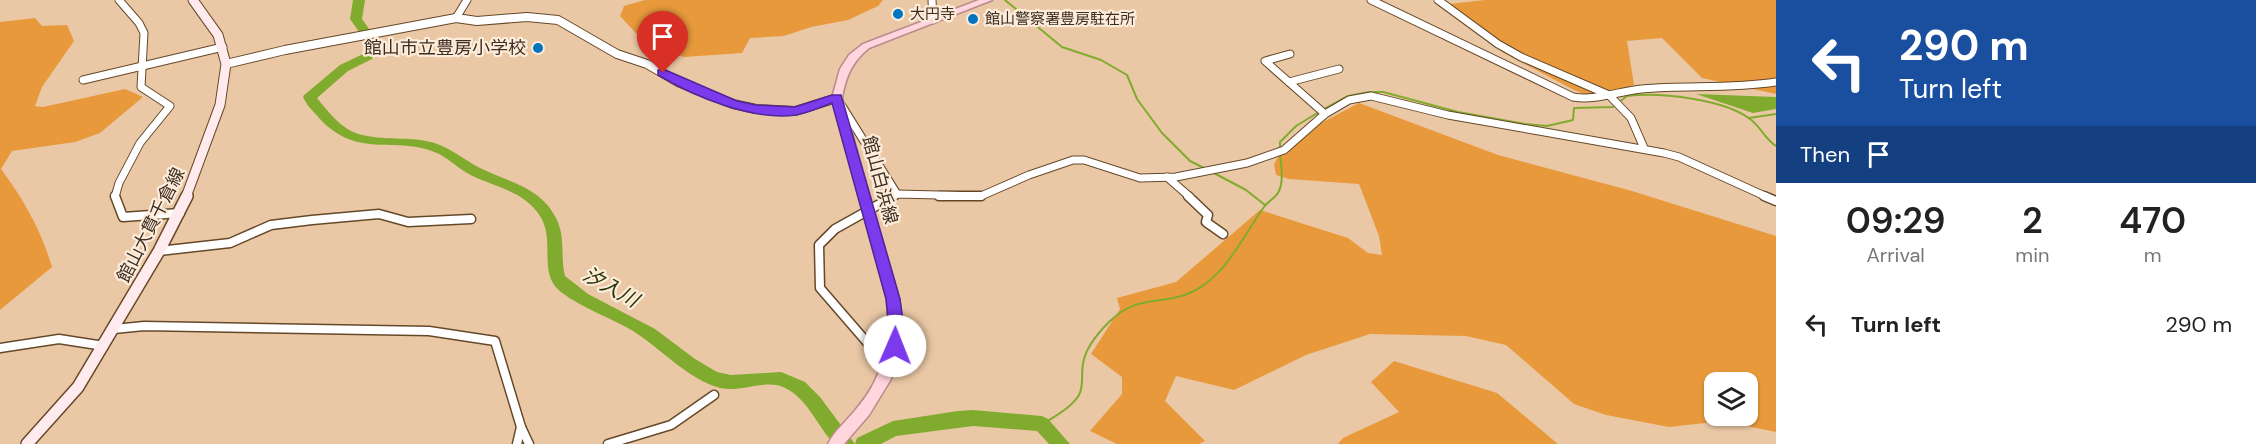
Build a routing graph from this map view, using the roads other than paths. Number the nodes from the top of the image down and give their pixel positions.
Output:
1 (119, 0) edge
2 (193, 0) edge
3 (467, 0) edge
4 (932, 0) edge
5 (987, 0) edge
6 (1371, 0) edge
7 (1438, 0) edge
8 (456, 18) junction
9 (933, 20) junction
10 (223, 47) junction
11 (1290, 54) dead end
12 (226, 64) junction
13 (140, 66) junction
14 (1339, 69) dead end
15 (83, 80) dead end
16 (1289, 82) junction
17 (1776, 82) edge
18 (1609, 95) junction
19 (837, 98) junction
20 (1321, 111) junction
21 (1644, 148) junction
22 (1167, 177) junction
23 (897, 194) junction
24 (1776, 201) edge
25 (868, 210) junction
26 (180, 213) junction
27 (471, 219) dead end
28 (1223, 234) dead end
29 (159, 251) junction
30 (114, 328) junction
31 (104, 346) junction
32 (0, 348) edge
33 (890, 364) junction
34 (714, 394) dead end
35 (521, 427) junction
36 (27, 444) edge
37 (517, 444) edge
38 (529, 444) edge
39 (608, 444) edge
40 (835, 444) edge

1 - 13 street
2 - 10 main road, 館山大貫千倉線
3 - 8 street
4 - 9 street
5 - 9 main road, 館山白浜線
6 - 18 street
7 - 18 street
8 - 12 street
8 - 19 street
9 - 19 main road, 館山白浜線
10 - 12 main road, 館山大貫千倉線
10 - 13 street
11 - 16 street
12 - 26 main road, 館山大貫千倉線
13 - 15 street
13 - 26 street
14 - 16 street
16 - 20 street
17 - 18 street
18 - 21 street
19 - 23 street
19 - 25 main road, 館山白浜線
20 - 21 street
20 - 22 street
21 - 24 street
22 - 23 street
22 - 28 street
23 - 25 street
25 - 33 main road, 館山白浜線
25 - 33 street
26 - 29 main road, 館山大貫千倉線
27 - 29 street
29 - 30 main road, 館山大貫千倉線
30 - 31 main road, 館山大貫千倉線
30 - 35 street
31 - 32 street
31 - 36 main road, 館山大貫千倉線
33 - 40 main road, 館山白浜線
34 - 39 street
35 - 37 street
35 - 38 street

